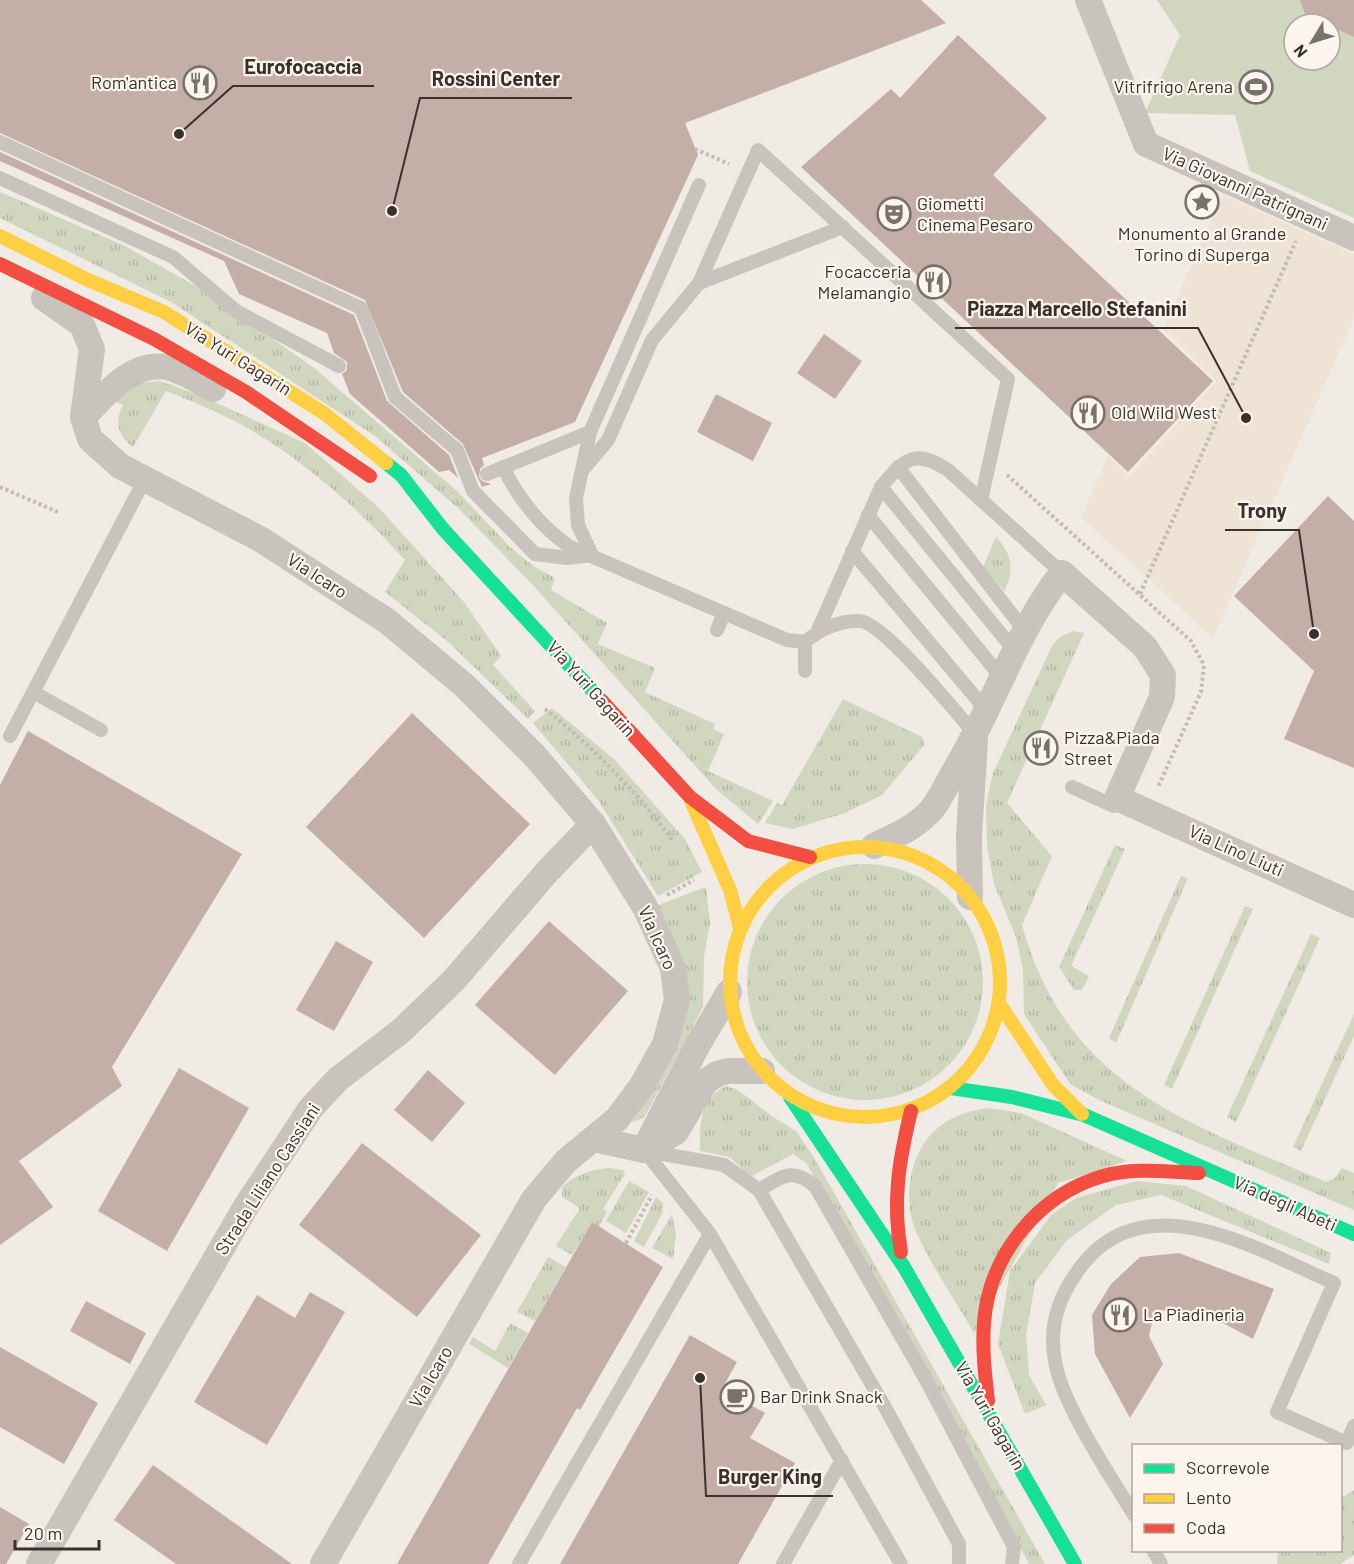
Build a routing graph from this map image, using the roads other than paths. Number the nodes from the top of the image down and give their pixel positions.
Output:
1 (1088, 0) edge
2 (0, 142) edge
3 (0, 178) edge
4 (699, 185) dead end
5 (843, 227) junction
6 (0, 236) edge
7 (1354, 238) edge
8 (0, 265) edge
9 (699, 282) junction
10 (339, 366) dead end
11 (246, 392) junction
12 (83, 417) junction
13 (590, 432) junction
14 (897, 467) junction
15 (503, 468) junction
16 (582, 471) junction
17 (487, 474) dead end
18 (145, 479) junction
19 (379, 483) dead end
20 (881, 486) junction
21 (397, 496) dead end
22 (981, 500) junction
23 (868, 515) junction
24 (443, 529) junction
25 (852, 552) junction
26 (592, 555) junction
27 (1062, 573) junction
28 (724, 613) junction
29 (717, 630) dead end
30 (818, 630) junction
31 (1019, 640) junction
32 (805, 642) junction
33 (805, 671) dead end
34 (1002, 678) junction
35 (33, 692) junction
36 (987, 711) junction
37 (101, 730) dead end
38 (976, 735) junction
39 (10, 736) dead end
40 (1072, 787) dead end
41 (690, 797) junction
42 (1116, 802) junction
43 (593, 825) junction
44 (874, 846) junction
45 (810, 857) junction
46 (970, 897) junction
47 (1354, 904) edge
48 (740, 928) junction
49 (729, 992) junction
50 (999, 1003) junction
51 (762, 1071) junction
52 (951, 1088) junction
53 (789, 1095) junction
54 (911, 1111) junction
55 (1083, 1115) junction
56 (594, 1139) junction
57 (645, 1150) junction
58 (1216, 1173) junction
59 (759, 1190) junction
60 (710, 1234) junction
61 (1354, 1234) edge
62 (904, 1269) junction
63 (990, 1414) junction
64 (1354, 1426) edge
65 (842, 1460) junction
66 (1132, 1512) edge
67 (39, 1564) edge
68 (322, 1564) edge
69 (519, 1564) edge
70 (783, 1564) edge
71 (902, 1564) edge
72 (959, 1564) edge
73 (1012, 1564) edge
74 (1075, 1564) edge

1 - 7 street, Via Giovanni Patrignani
2 - 26 lane
3 - 10 lane
4 - 13 lane
5 - 9 lane
5 - 9 lane
5 - 22 lane
6 - 24 main road, Via Yuri Gagarin
8 - 11 main road, Via Yuri Gagarin
8 - 12 street, Via Yuri Gagarin
9 - 16 lane
11 - 12 street, Via Yuri Gagarin
11 - 19 main road, Via Yuri Gagarin
12 - 18 street, Via Icaro
13 - 15 lane
13 - 16 lane
14 - 20 lane
14 - 22 lane
14 - 31 lane
15 - 17 lane
15 - 26 lane
16 - 26 lane
18 - 35 lane
18 - 43 street, Via Icaro
20 - 23 lane
20 - 31 lane
21 - 24 main road, Via Yuri Gagarin
22 - 27 lane
23 - 25 lane
23 - 34 lane
24 - 41 main road, Via Yuri Gagarin
25 - 30 lane
25 - 36 lane
26 - 28 lane
27 - 31 street
27 - 42 street
28 - 29 lane
28 - 32 lane
30 - 32 lane
30 - 38 lane
31 - 34 street
32 - 33 lane
34 - 36 street
35 - 37 lane
35 - 39 lane
36 - 38 street
38 - 44 street
38 - 46 street
40 - 42 lane
41 - 45 main road, Via Yuri Gagarin
41 - 48 main road, Via Yuri Gagarin
42 - 47 street, Via Lino Liuti
43 - 56 street, Via Icaro
43 - 67 street, Strada Liliano Cassiani
44 - 45 main road, Via Yuri Gagarin
44 - 46 main road, Via Yuri Gagarin
45 - 48 main road, Via Yuri Gagarin
46 - 50 main road, Via Yuri Gagarin
48 - 49 main road, Via Yuri Gagarin
49 - 51 main road, Via Yuri Gagarin
49 - 57 street
50 - 52 main road, Via Yuri Gagarin
50 - 55 main road, Via degli Abeti
51 - 53 main road, Via Yuri Gagarin
51 - 57 street
52 - 54 main road, Via Yuri Gagarin
52 - 55 main road, Via degli Abeti
53 - 54 main road, Via Yuri Gagarin
53 - 62 main road, Via Yuri Gagarin
54 - 62 main road, Via Yuri Gagarin
55 - 58 main road, Via degli Abeti
56 - 57 street
56 - 68 street, Via Icaro
57 - 59 lane
57 - 60 lane
58 - 61 main road, Via degli Abeti
58 - 63 main road, Via degli Abeti
59 - 72 lane
59 - 73 lane
60 - 65 lane
60 - 69 lane
62 - 63 main road, Via Yuri Gagarin
63 - 74 main road, Via Yuri Gagarin
64 - 66 lane
65 - 70 lane
65 - 71 lane

